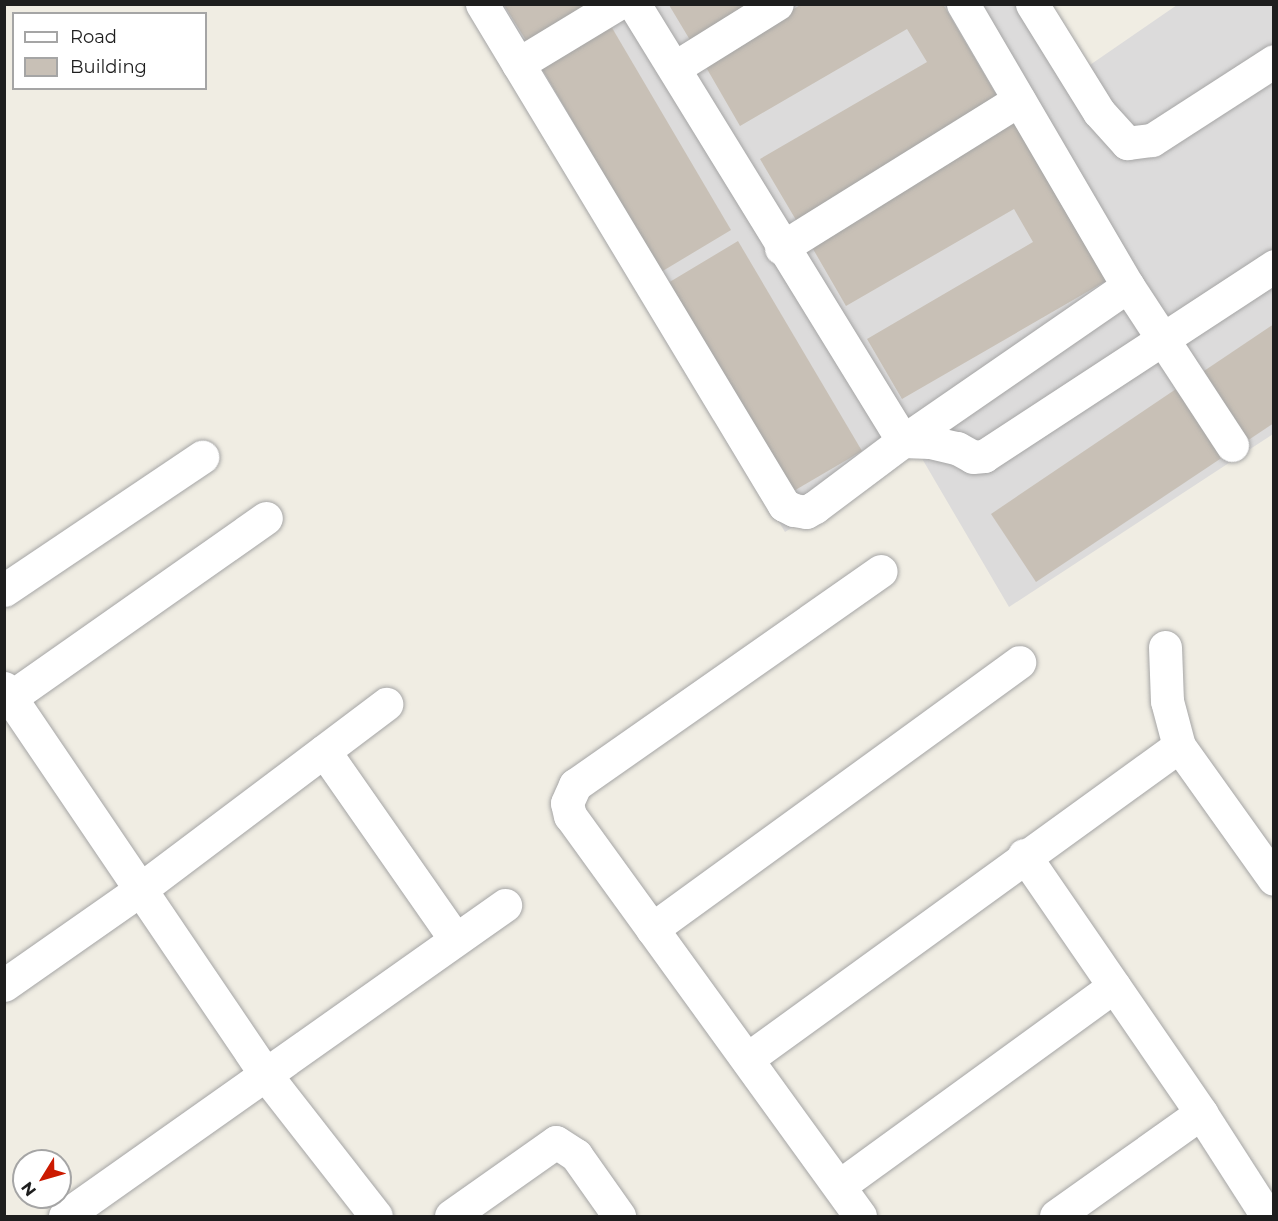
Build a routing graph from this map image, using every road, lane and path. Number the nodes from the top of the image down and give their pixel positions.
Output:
1 (482, 4) edge
2 (617, 4) edge
3 (634, 4) edge
4 (777, 4) edge
5 (963, 4) edge
6 (1032, 4) edge
7 (1274, 61) edge
8 (518, 64) junction
9 (674, 68) junction
10 (1018, 100) junction
11 (781, 248) junction
12 (1274, 266) edge
13 (1128, 286) junction
14 (1162, 339) junction
15 (903, 441) junction
16 (1232, 445) dead end
17 (202, 457) dead end
18 (266, 518) dead end
19 (881, 571) dead end
20 (4, 590) edge
21 (1165, 647) dead end
22 (1019, 662) dead end
23 (7, 696) edge
24 (386, 704) dead end
25 (1179, 746) junction
26 (324, 751) junction
27 (1024, 855) junction
28 (1274, 879) edge
29 (138, 891) junction
30 (505, 905) dead end
31 (652, 929) junction
32 (455, 939) junction
33 (4, 985) edge
34 (1114, 986) junction
35 (747, 1059) junction
36 (265, 1074) junction
37 (1201, 1113) junction
38 (840, 1186) junction
39 (65, 1216) edge
40 (376, 1216) edge
41 (451, 1216) edge
42 (619, 1216) edge
43 (860, 1216) edge
44 (1056, 1216) edge
45 (1267, 1216) edge

1 - 8 street
2 - 8 street
3 - 9 street
4 - 9 street
5 - 10 street
6 - 7 street
8 - 15 street
9 - 11 street
10 - 11 street
10 - 13 street
11 - 15 street
12 - 14 street
13 - 14 street
13 - 15 street
14 - 15 street
14 - 16 street
17 - 20 street
18 - 23 street
19 - 31 street
21 - 25 street
22 - 31 street
23 - 29 street
24 - 26 street
25 - 27 street
25 - 28 street
26 - 29 street
26 - 32 street
27 - 34 street
27 - 35 street
29 - 33 street
29 - 36 street
30 - 32 street
31 - 35 street
32 - 36 street
34 - 37 street
34 - 38 street
35 - 38 street
36 - 39 street
36 - 40 street
37 - 44 street
37 - 45 street
38 - 43 street
41 - 42 street

